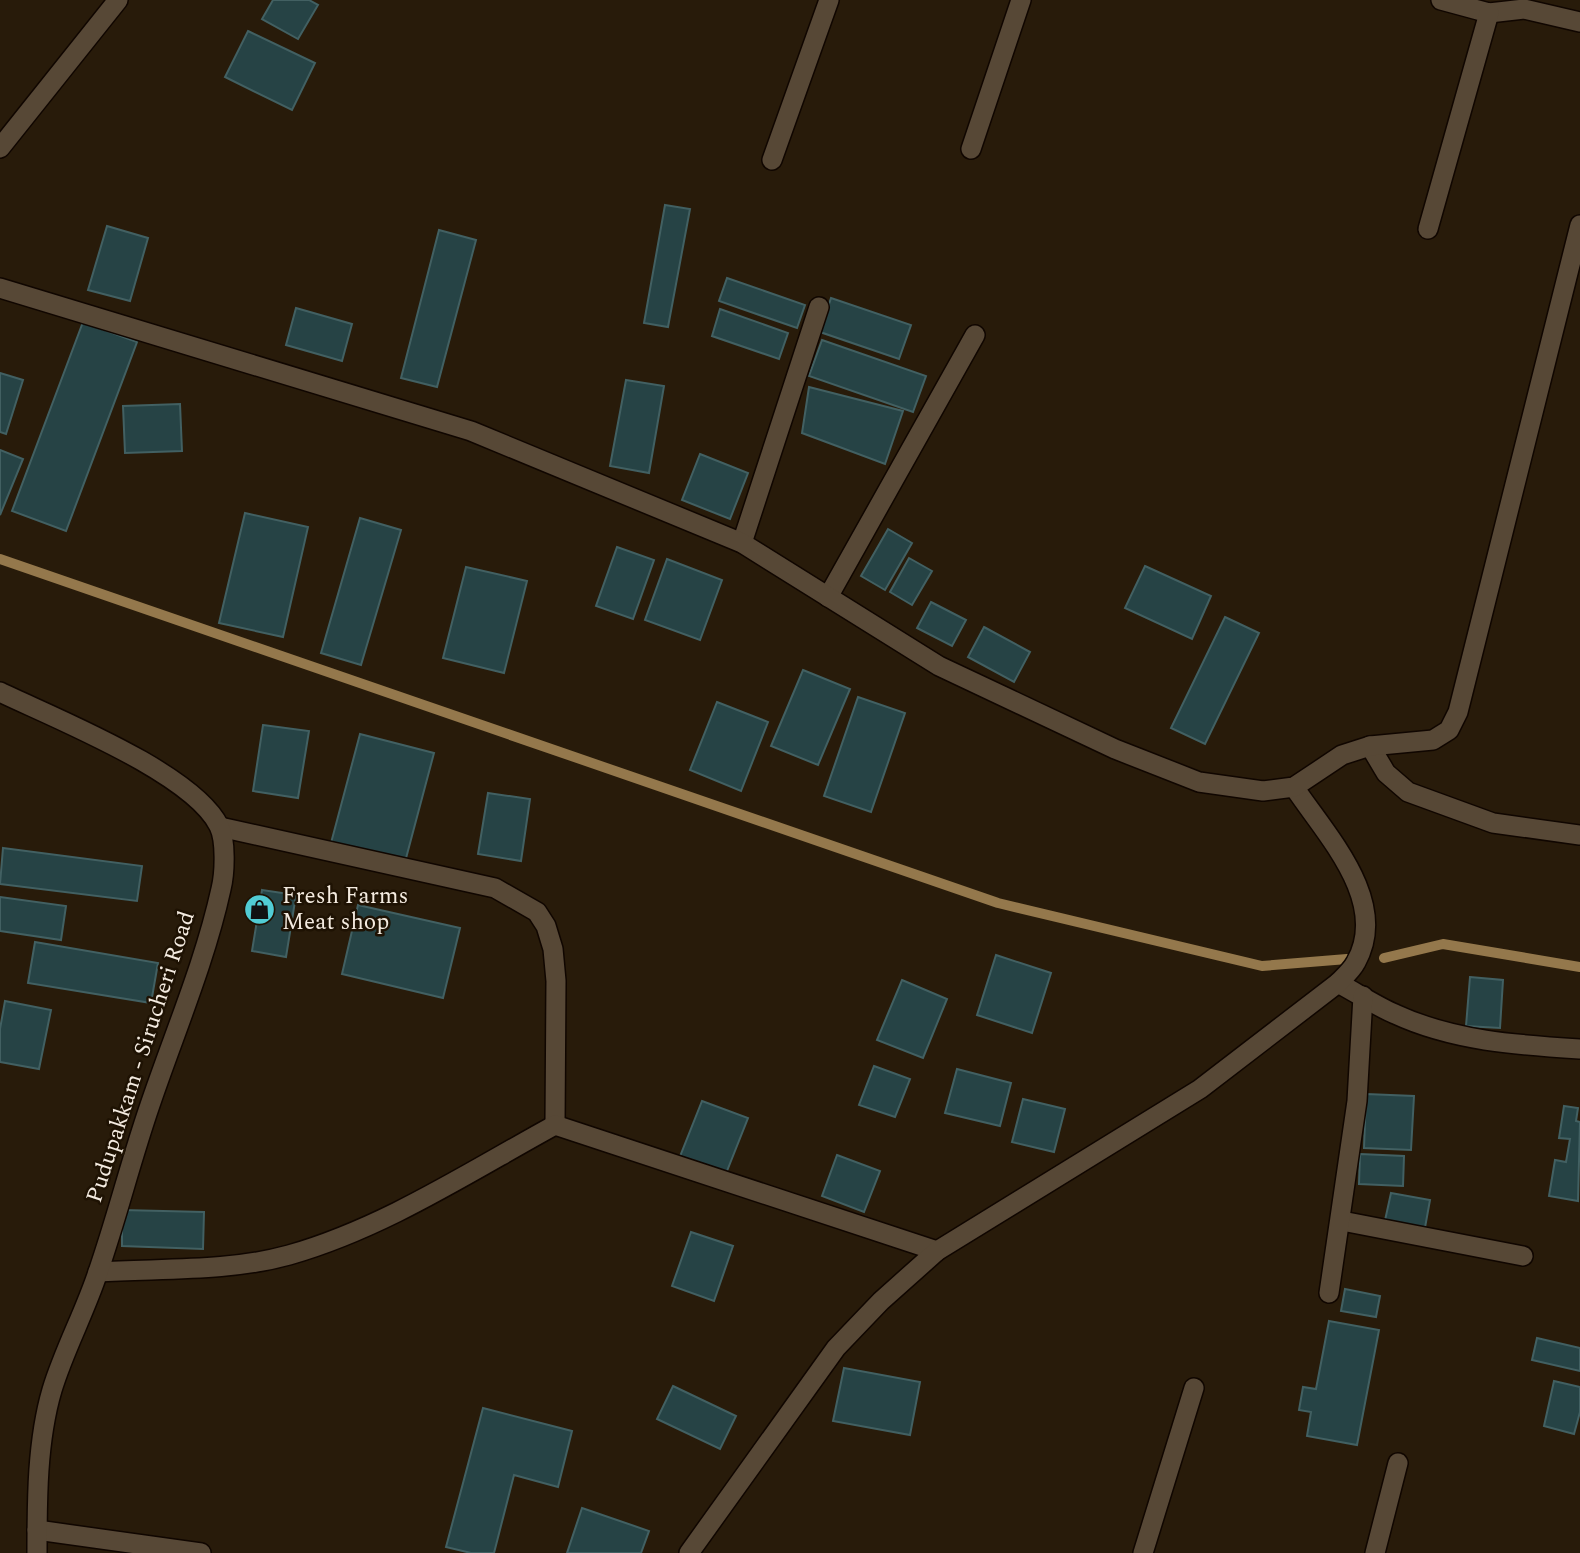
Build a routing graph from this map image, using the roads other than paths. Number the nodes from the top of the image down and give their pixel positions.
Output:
1 (118, 0) edge
2 (829, 0) edge
3 (1021, 0) edge
4 (1441, 0) edge
5 (1525, 5) edge
6 (1489, 13) junction
7 (1580, 22) edge
8 (0, 148) edge
9 (971, 149) dead end
10 (772, 160) dead end
11 (1580, 225) edge
12 (1428, 229) dead end
13 (0, 288) edge
14 (819, 307) dead end
15 (975, 335) dead end
16 (742, 543) junction
17 (828, 597) junction
18 (0, 692) edge
19 (1370, 746) junction
20 (1294, 787) junction
21 (220, 827) junction
22 (1580, 835) edge
23 (1339, 983) junction
24 (1363, 996) junction
25 (1580, 1049) edge
26 (555, 1125) junction
27 (1342, 1221) junction
28 (937, 1251) junction
29 (1523, 1256) dead end
30 (98, 1272) junction
31 (1329, 1293) dead end
32 (1194, 1388) dead end
33 (1398, 1463) dead end
34 (37, 1530) junction
35 (37, 1553) edge
36 (201, 1553) edge
37 (689, 1553) edge
38 (1143, 1553) edge
39 (1375, 1553) edge

1 - 8 street
2 - 10 street
3 - 9 street
4 - 6 street
5 - 6 street
5 - 7 street
6 - 12 street
11 - 19 street
13 - 16 street
14 - 16 street
15 - 17 street
16 - 17 street
17 - 20 street
18 - 21 street
19 - 20 street
19 - 22 street
20 - 23 street
21 - 26 street
21 - 30 street, Pudupakkam - Sirucheri Road
23 - 24 street
23 - 28 street
24 - 25 street
24 - 27 street
26 - 28 street
26 - 30 street
27 - 29 street
27 - 31 street
28 - 37 street
30 - 34 street, Pudupakkam - Sirucheri Road
32 - 38 street
33 - 39 street
34 - 35 street, Pudupakkam - Sirucheri Road
34 - 36 street

